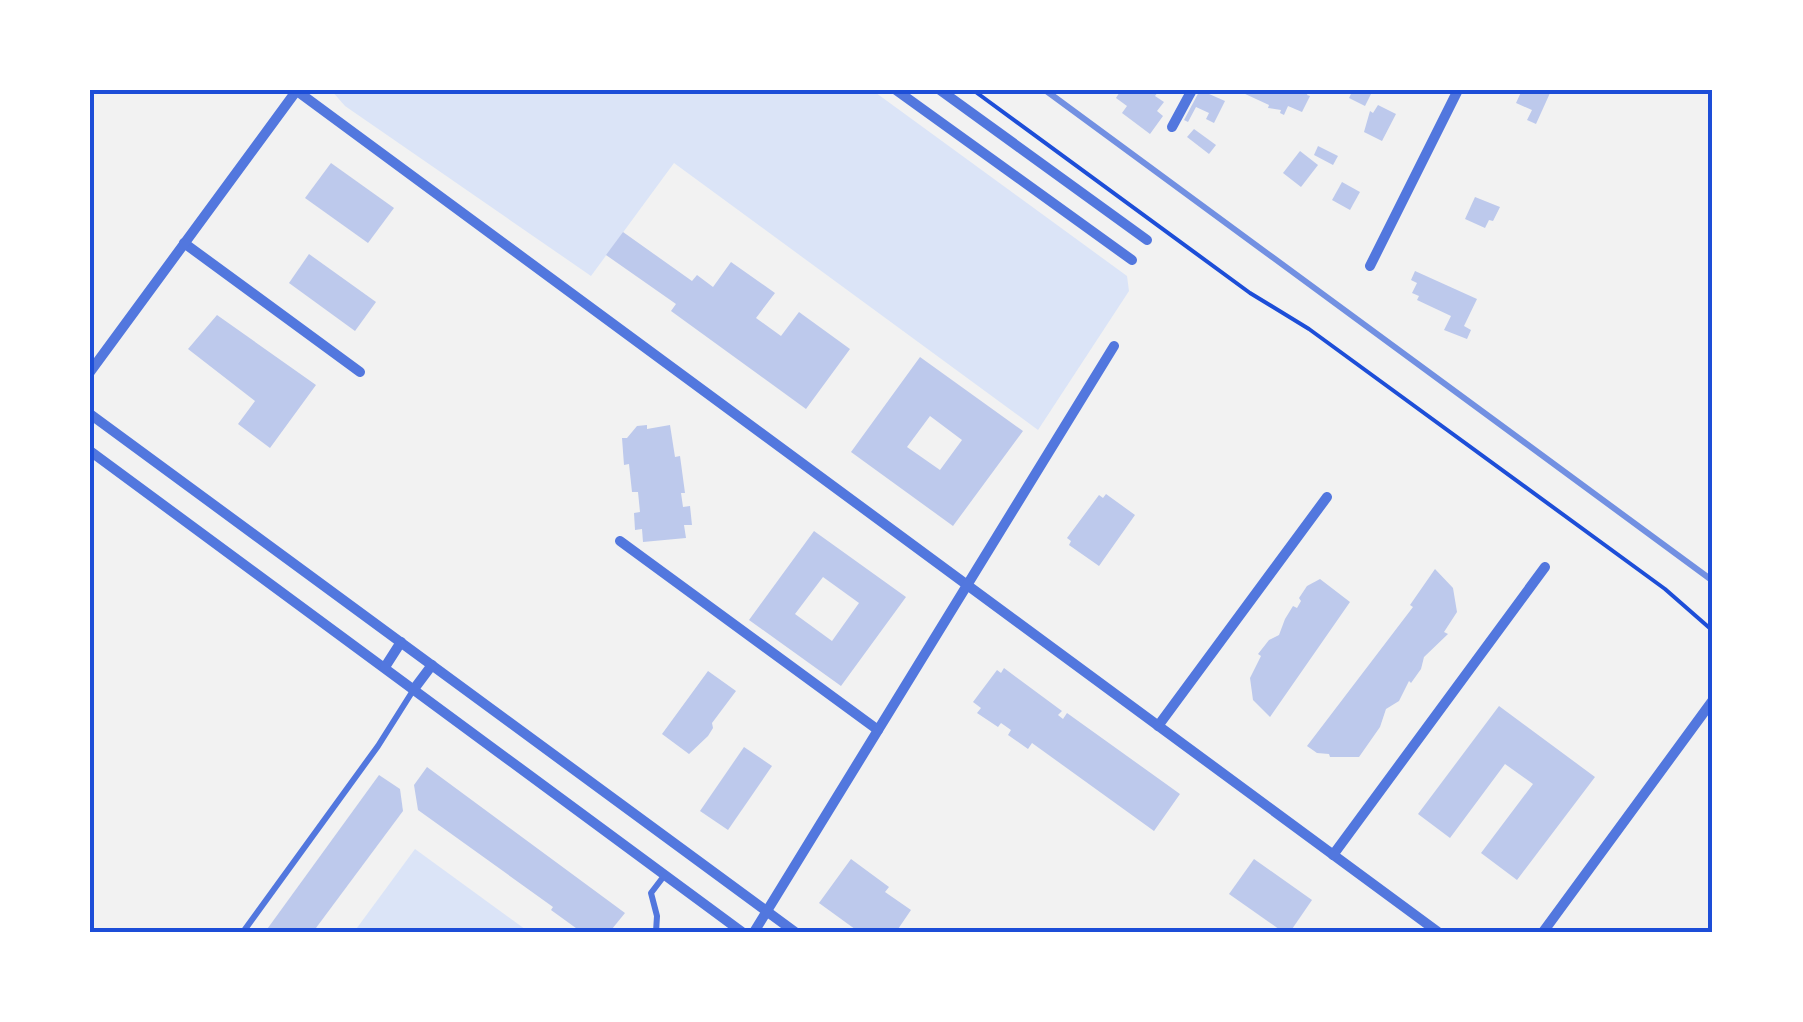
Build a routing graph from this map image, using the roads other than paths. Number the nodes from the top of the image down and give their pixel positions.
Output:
1 (297, 90) edge
2 (896, 90) edge
3 (940, 90) edge
4 (1192, 90) edge
5 (1458, 90) edge
6 (1172, 128) dead end
7 (1146, 240) dead end
8 (184, 243) junction
9 (1132, 260) dead end
10 (1370, 266) dead end
11 (1114, 346) dead end
12 (90, 372) edge
13 (360, 372) dead end
14 (90, 414) edge
15 (90, 451) edge
16 (1327, 497) dead end
17 (620, 541) dead end
18 (1544, 567) dead end
19 (967, 586) junction
20 (401, 642) junction
21 (432, 665) junction
22 (386, 667) junction
23 (414, 689) junction
24 (1713, 700) edge
25 (1158, 726) junction
26 (878, 730) junction
27 (1333, 855) junction
28 (665, 874) junction
29 (766, 911) junction
30 (243, 932) edge
31 (656, 932) edge
32 (742, 932) edge
33 (754, 932) edge
34 (796, 932) edge
35 (1438, 932) edge
36 (1543, 932) edge

1 - 8 street
1 - 19 street
2 - 9 street
3 - 7 street
4 - 6 street
5 - 10 street
8 - 12 street
8 - 13 street
11 - 19 street
14 - 20 street
15 - 22 street
16 - 25 street
17 - 26 street
18 - 27 street
19 - 25 street
19 - 26 street
20 - 21 street
20 - 22 street
21 - 23 street
21 - 29 street
22 - 23 street
23 - 28 street
23 - 30 lane
24 - 36 street
25 - 27 street
26 - 29 street
27 - 35 street
28 - 31 lane
28 - 32 street
29 - 33 street
29 - 34 street

